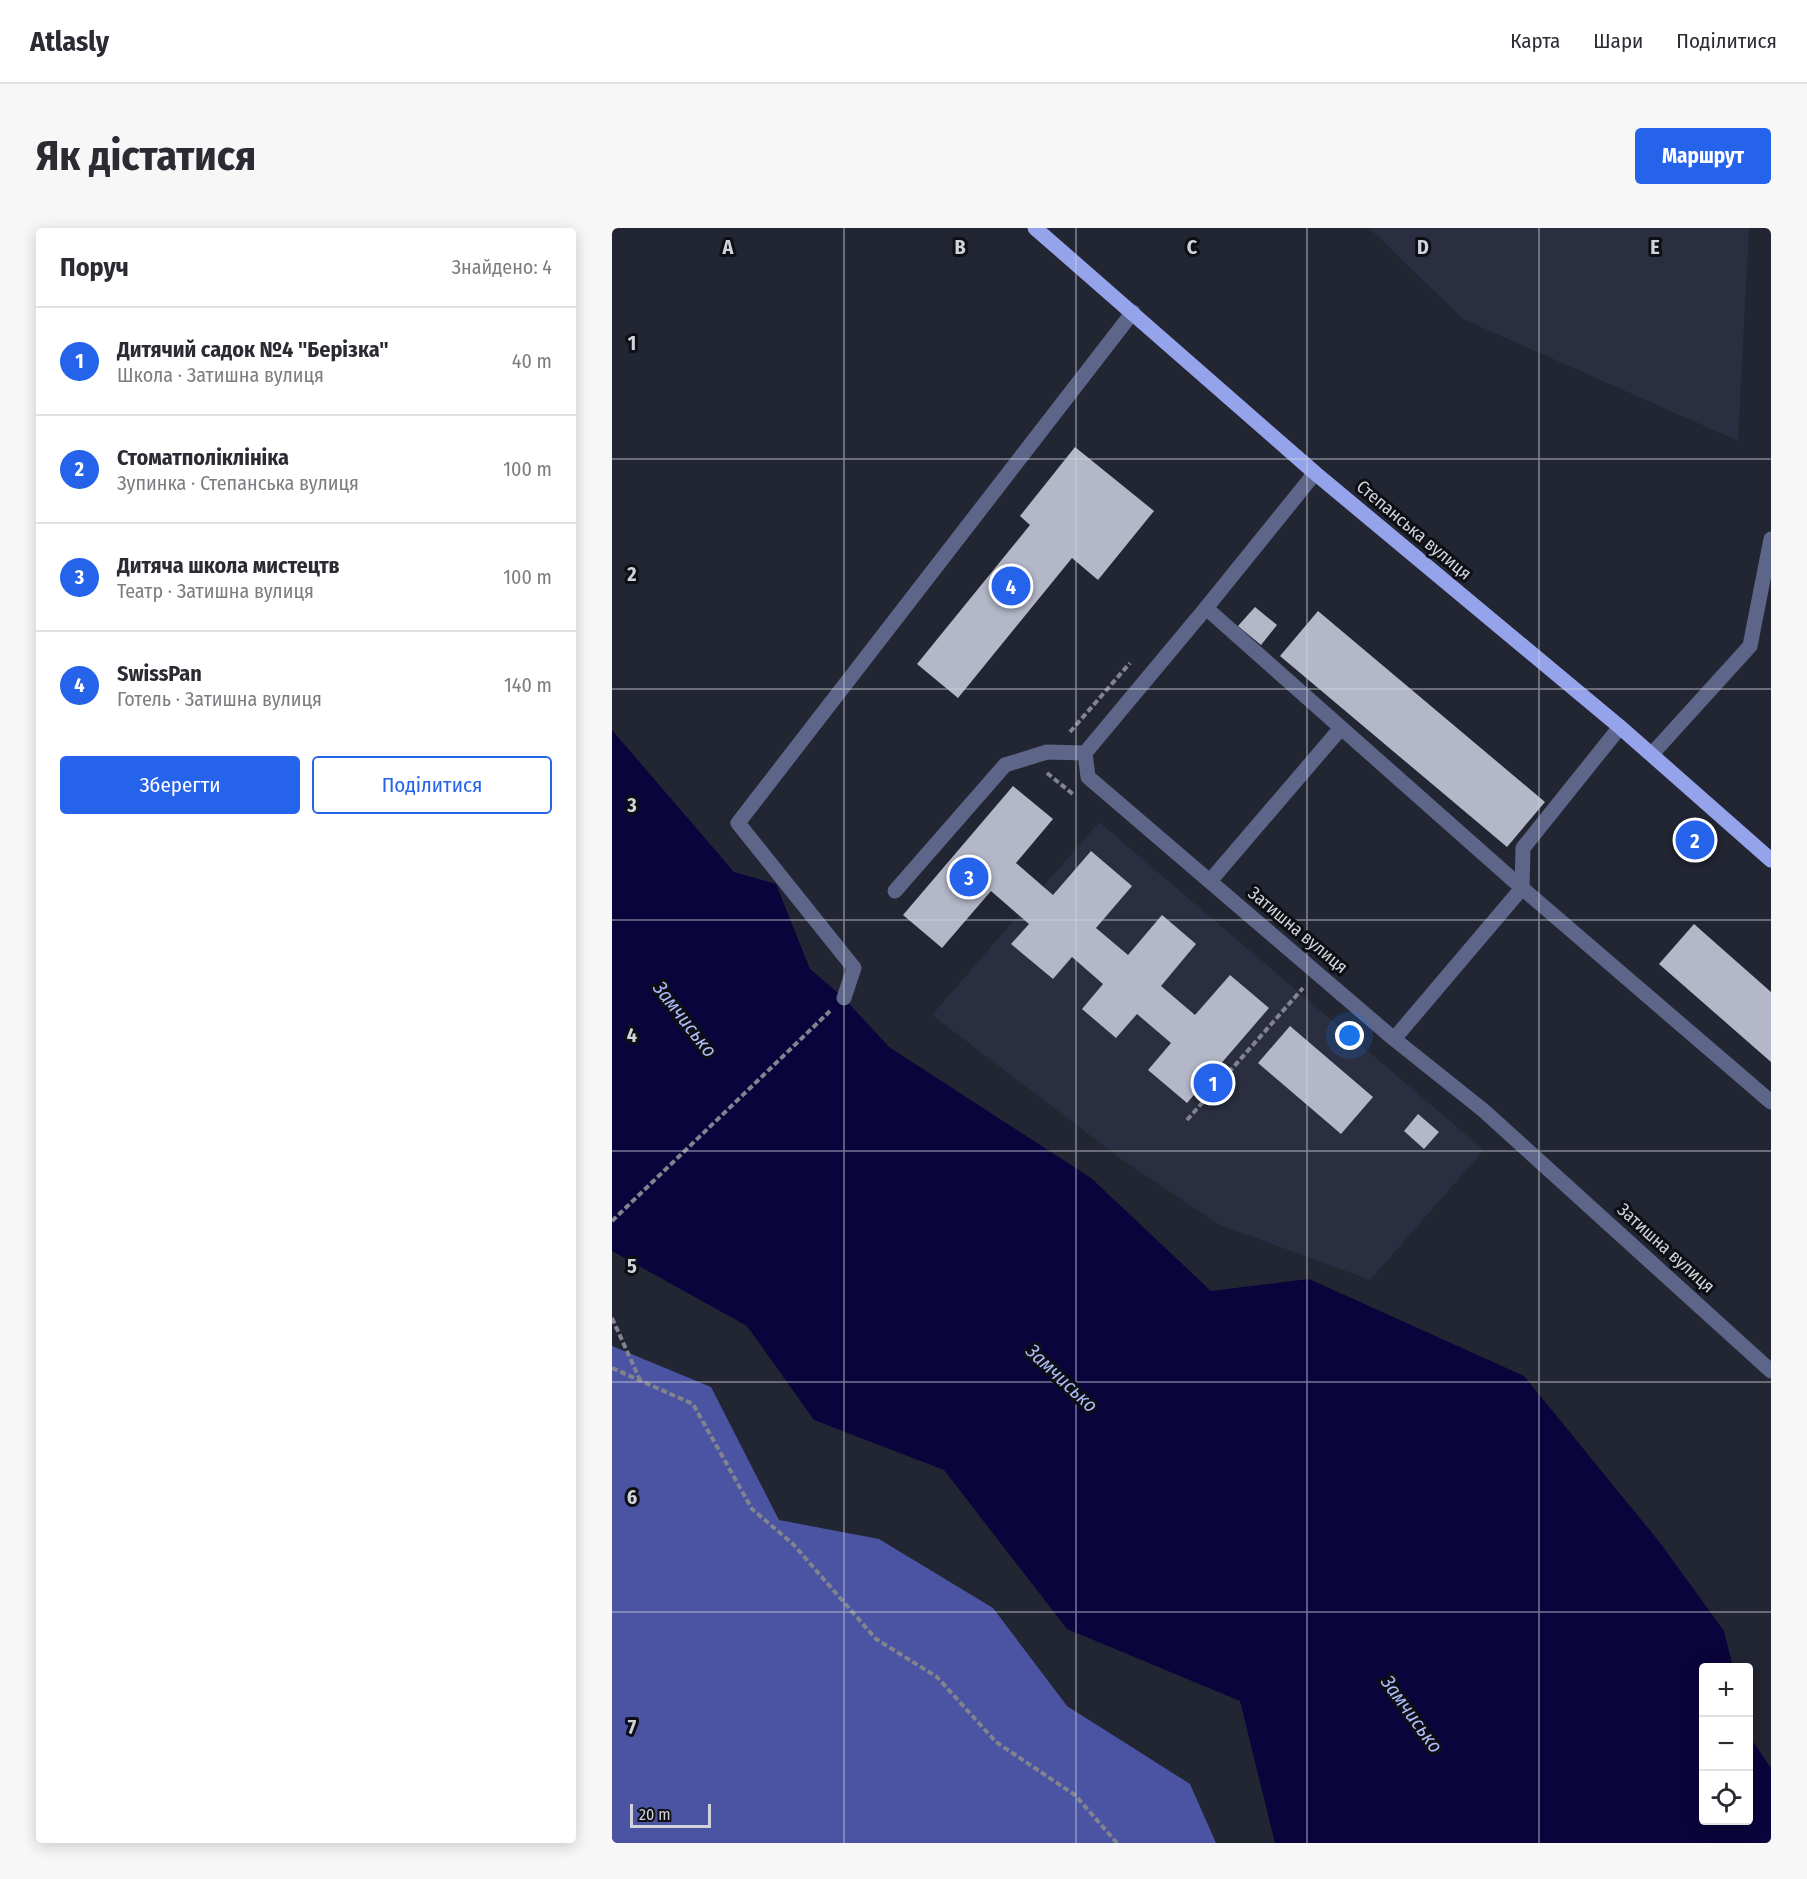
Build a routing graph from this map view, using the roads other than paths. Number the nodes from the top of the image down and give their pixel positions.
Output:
1 (1035, 228) edge
2 (1133, 312) junction
3 (1315, 473) junction
4 (1771, 539) edge
5 (1206, 608) junction
6 (1620, 727) junction
7 (1341, 728) junction
8 (1085, 753) junction
9 (1652, 754) junction
10 (1770, 858) edge
11 (1210, 881) junction
12 (1522, 888) junction
13 (894, 891) dead end
14 (844, 998) road end
15 (1395, 1039) junction
16 (1771, 1102) edge
17 (1771, 1371) edge

1 - 2 main road, Степанська вулиця
2 - 3 main road, Степанська вулиця
2 - 14 street
3 - 5 street
3 - 6 main road, Степанська вулиця
4 - 9 street
5 - 7 street
5 - 8 street
6 - 9 main road, Степанська вулиця
6 - 12 street
7 - 11 street
7 - 12 street
8 - 11 street, Затишна вулиця
8 - 13 street
9 - 10 main road, Степанська вулиця
11 - 15 street, Затишна вулиця
12 - 15 street
12 - 16 street
15 - 17 street, Затишна вулиця

